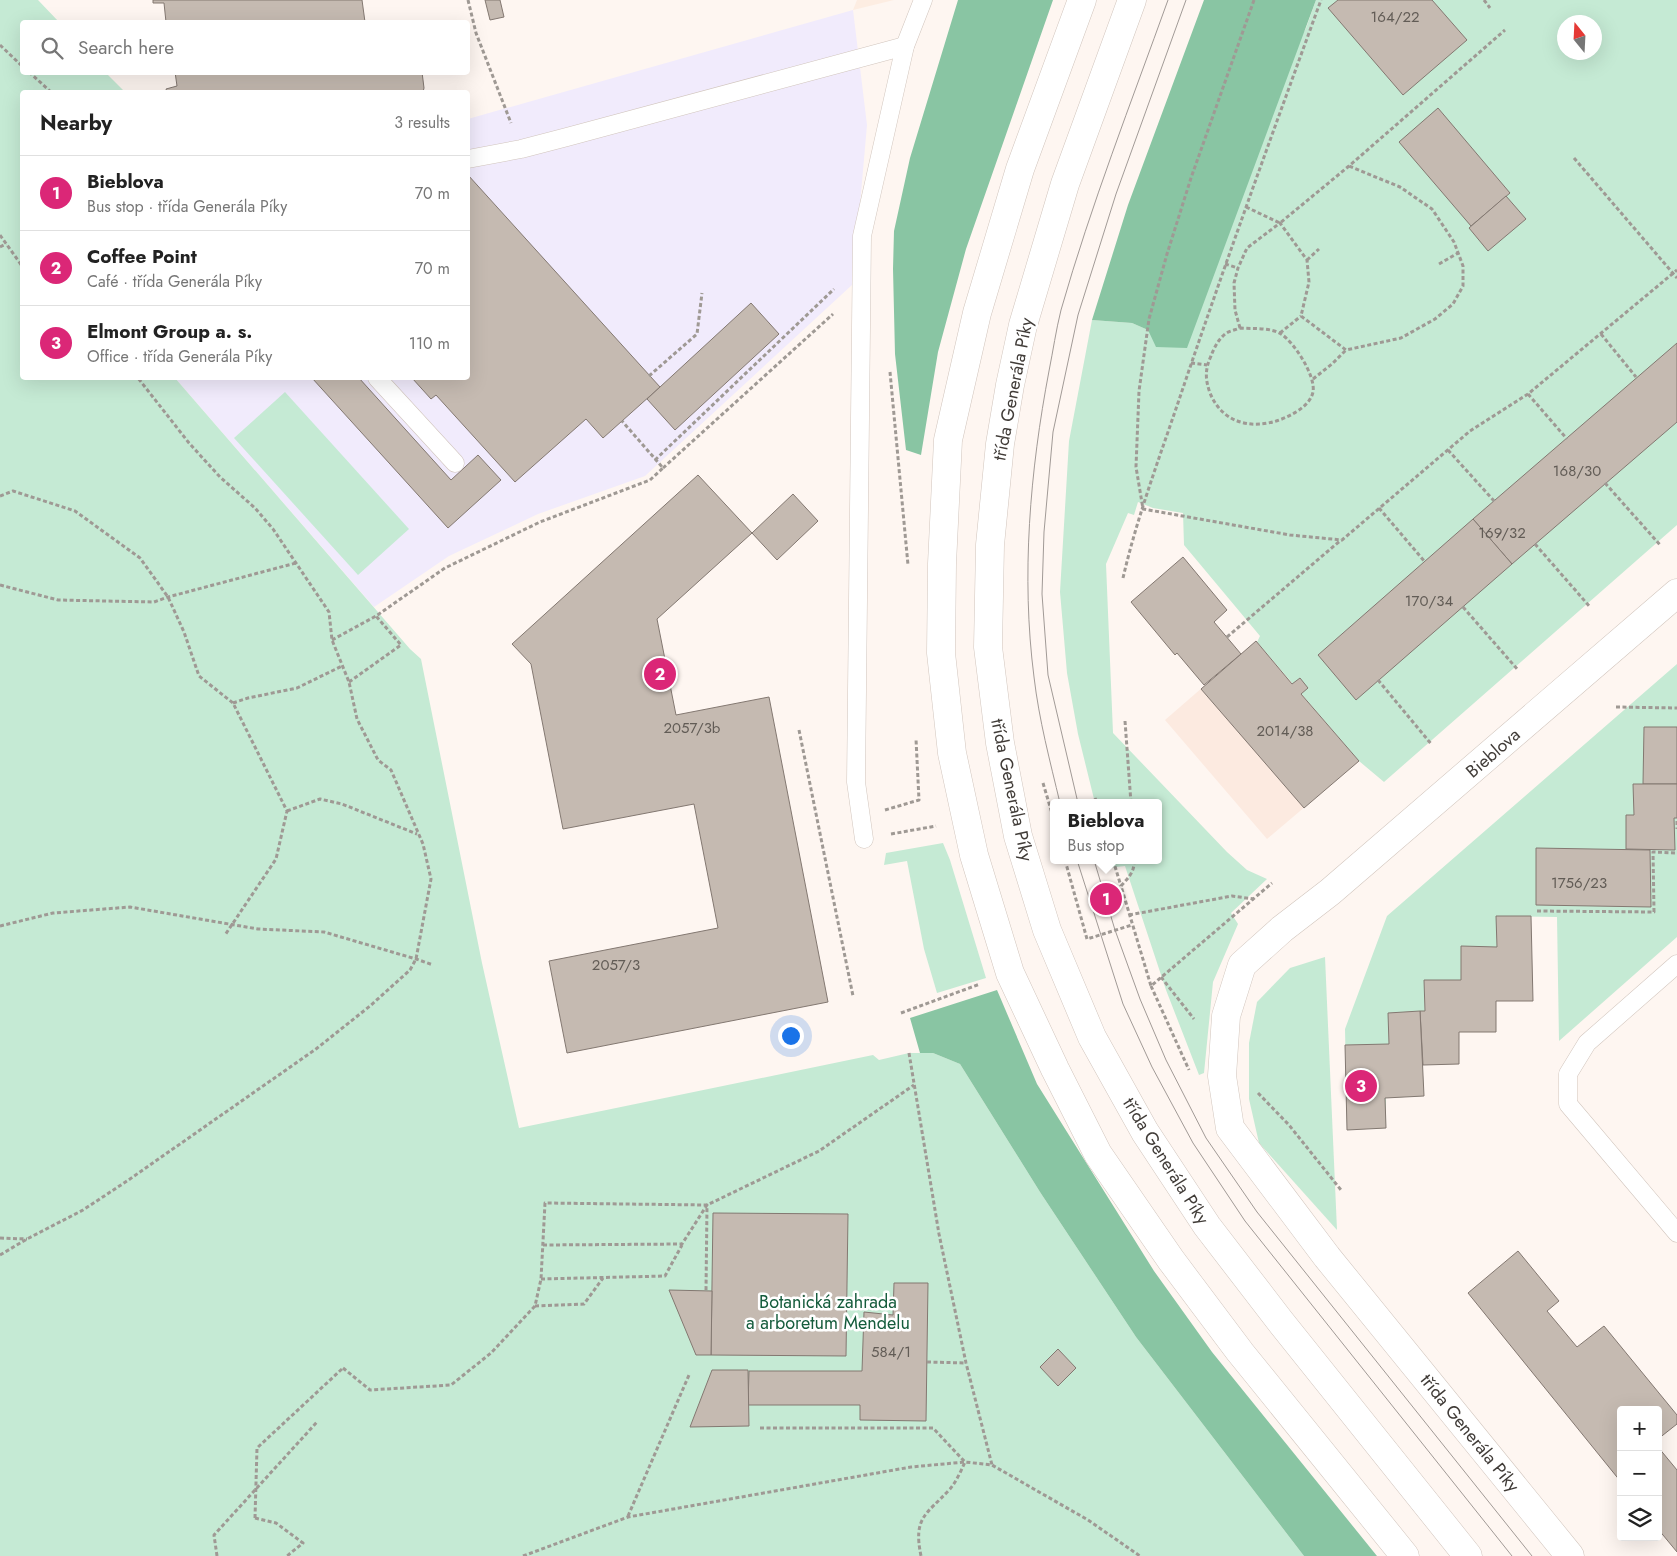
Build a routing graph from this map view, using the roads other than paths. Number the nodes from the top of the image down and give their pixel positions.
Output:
1 (923, 0) edge
2 (1082, 0) edge
3 (1132, 0) edge
4 (905, 46) junction
5 (470, 159) edge
6 (379, 380) edge
7 (455, 464) dead end
8 (1677, 593) edge
9 (871, 838) road end
10 (1282, 929) joint
11 (1677, 964) edge
12 (1677, 1233) edge
13 (1405, 1556) edge
14 (1468, 1556) edge
15 (1570, 1556) edge

1 - 4 lane
2 - 13 main road
3 - 14 main road, třída Generála Píky
4 - 5 lane
4 - 9 lane
6 - 7 lane
8 - 10 main road, Bieblova
10 - 15 main road, třída Generála Píky
11 - 12 lane

